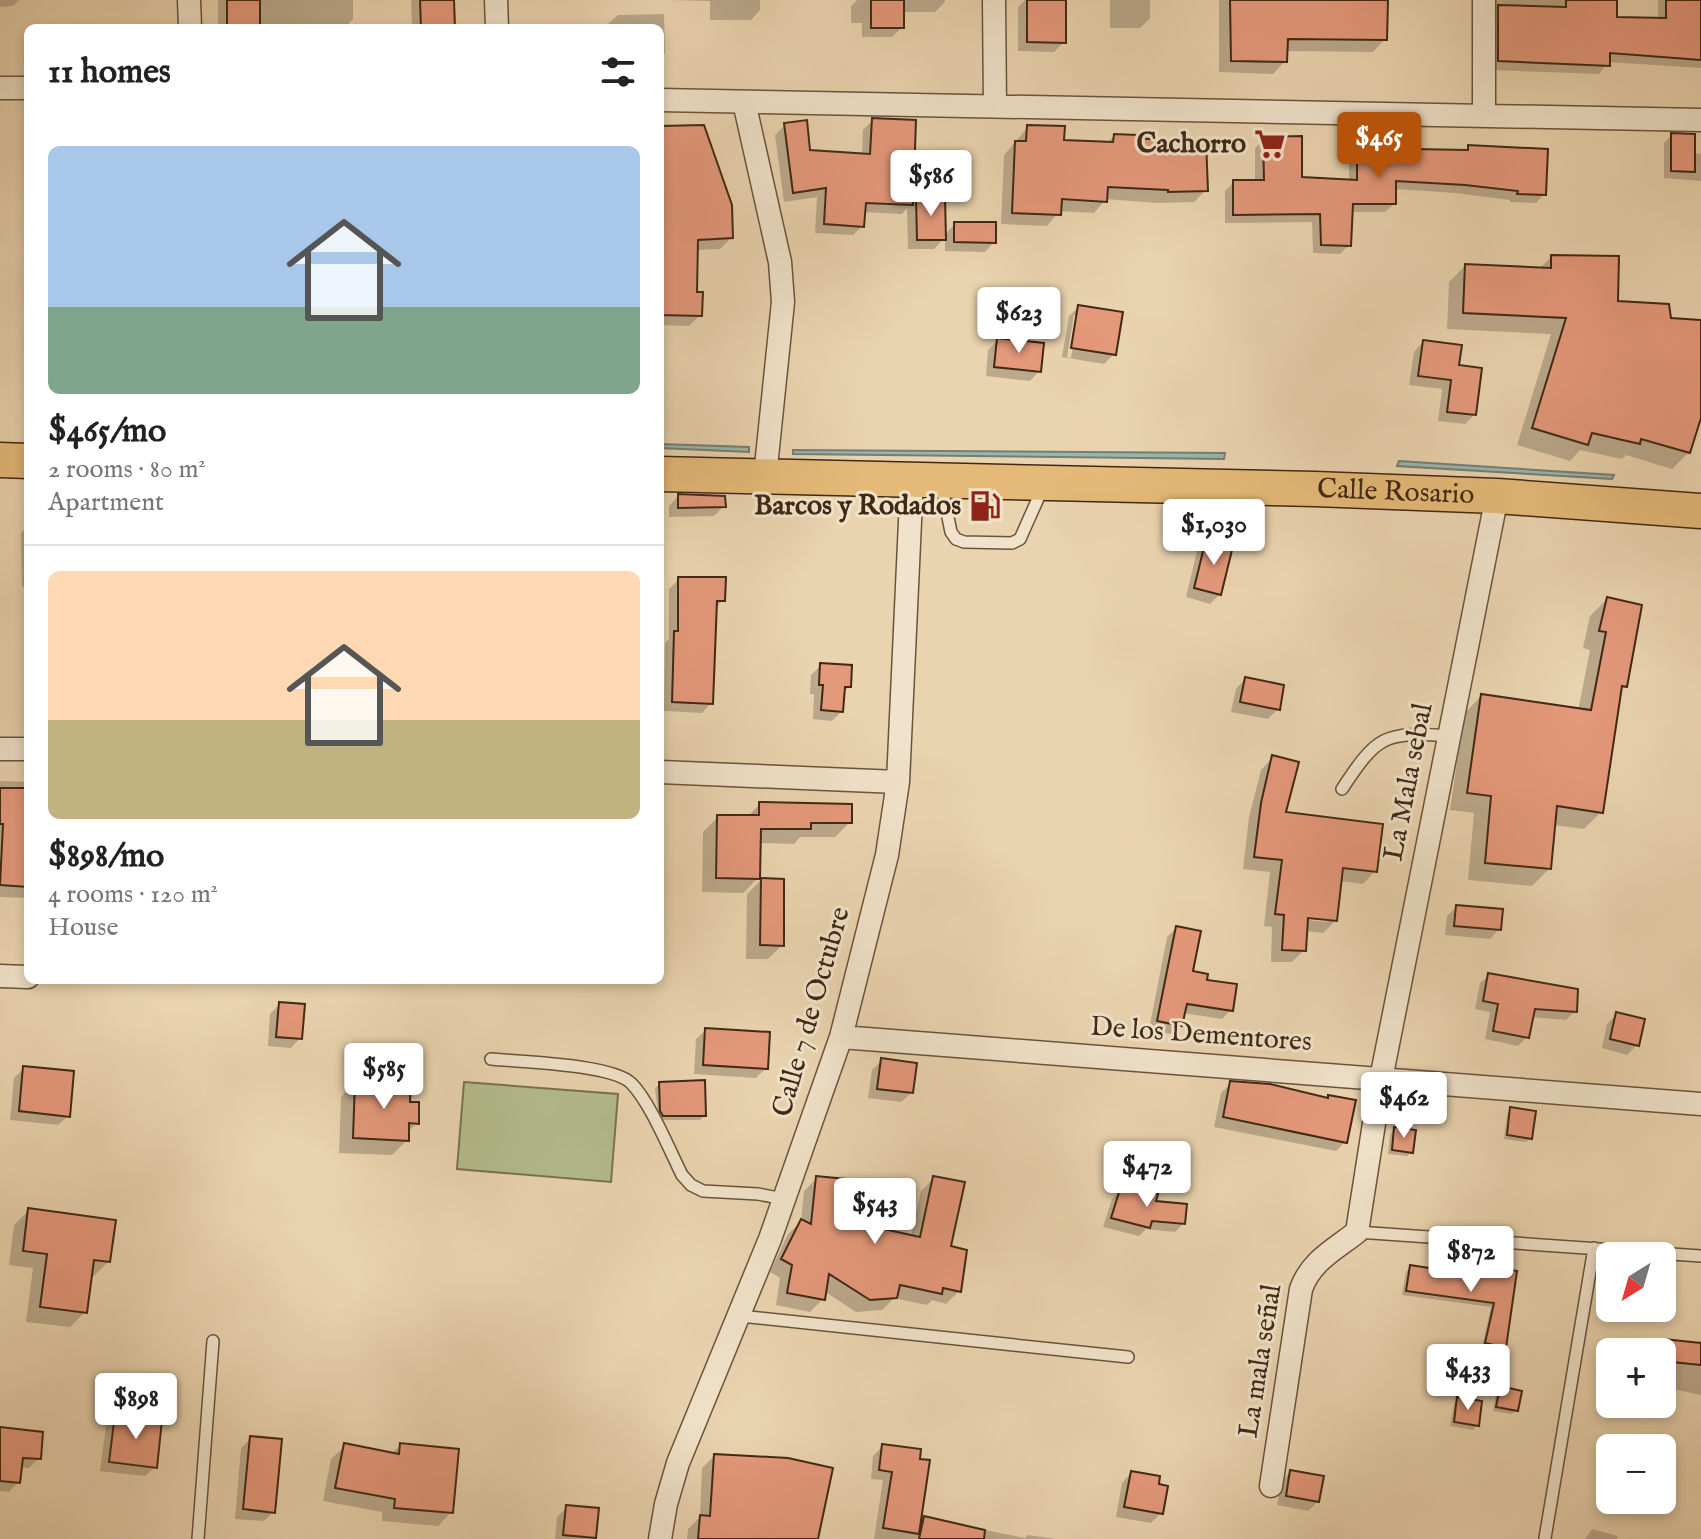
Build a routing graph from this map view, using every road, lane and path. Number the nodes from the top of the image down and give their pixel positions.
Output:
1 (189, 0) edge
2 (496, 0) edge
3 (994, 0) edge
4 (1484, 0) edge
5 (190, 24) edge
6 (497, 24) edge
7 (0, 88) edge
8 (24, 88) edge
9 (664, 100) edge
10 (744, 102) junction
11 (995, 106) junction
12 (1484, 115) junction
13 (1701, 120) edge
14 (0, 460) edge
15 (24, 461) edge
16 (664, 474) edge
17 (765, 476) junction
18 (926, 478) junction
19 (1046, 481) junction
20 (1497, 496) junction
21 (1701, 511) edge
22 (1449, 736) junction
23 (0, 749) edge
24 (24, 749) edge
25 (664, 772) edge
26 (898, 782) junction
27 (1342, 789) dead end
28 (0, 976) edge
29 (24, 977) edge
30 (841, 1037) junction
31 (491, 1059) dead end
32 (1381, 1079) junction
33 (1701, 1104) edge
34 (784, 1199) junction
35 (1357, 1232) junction
36 (1594, 1248) junction
37 (1701, 1256) edge
38 (740, 1316) junction
39 (213, 1341) dead end
40 (1128, 1357) dead end
41 (1271, 1486) dead end
42 (1545, 1538) edge
43 (198, 1539) edge
44 (660, 1539) edge

1 - 5 street
2 - 6 street
3 - 11 street
4 - 12 street
7 - 8 street
9 - 10 street
10 - 11 street
10 - 17 street
11 - 12 street
12 - 13 street
14 - 15 main road
16 - 17 main road, Calle Rosario
17 - 18 main road, Calle Rosario
18 - 19 main road, Calle Rosario
18 - 19 lane
18 - 26 street, Calle 7 de Octubre
19 - 20 main road, Calle Rosario
20 - 21 main road, Calle Rosario
20 - 22 street, La Mala sebal
22 - 27 lane
22 - 32 street, La Mala sebal
23 - 24 street
25 - 26 street
26 - 30 street, Calle 7 de Octubre
28 - 29 street
30 - 32 street, De los Dementores
30 - 34 street, Calle 7 de Octubre
31 - 34 lane
32 - 33 street, De los Dementores
32 - 35 street
34 - 38 street, Calle 7 de Octubre
35 - 36 lane
35 - 41 street, La mala señal
36 - 37 lane
36 - 42 lane
38 - 40 lane
38 - 44 street, Calle 7 de Octubre
39 - 43 lane

